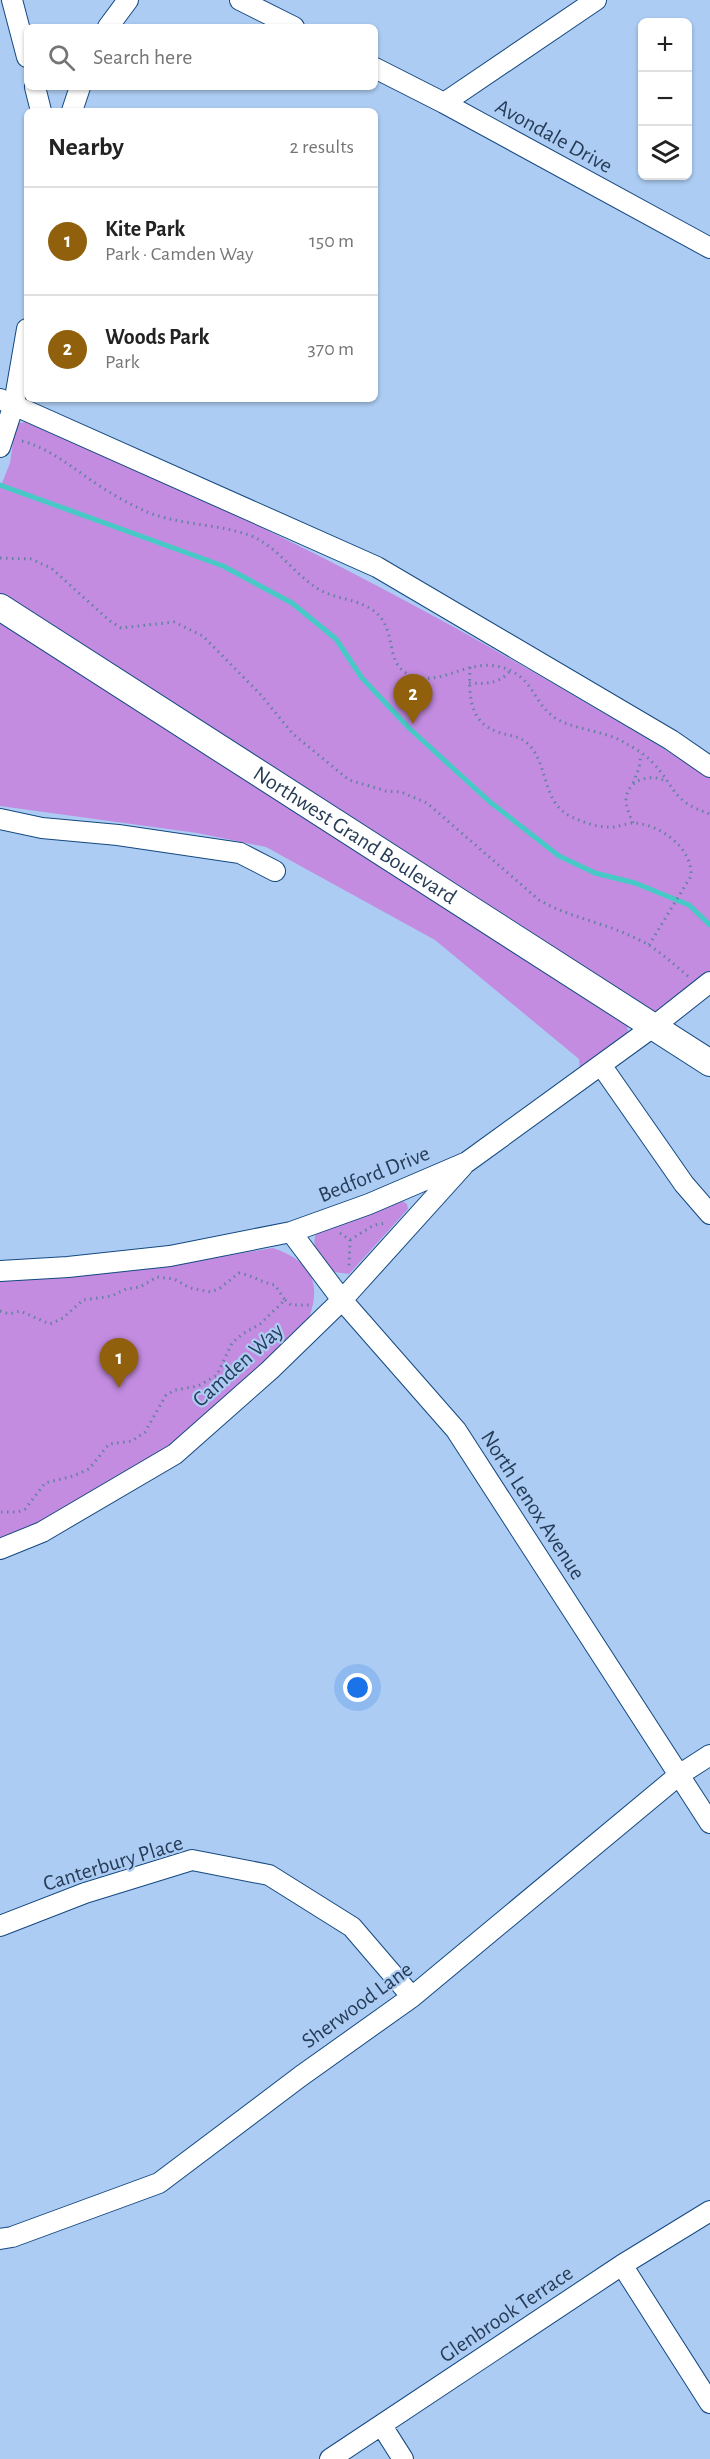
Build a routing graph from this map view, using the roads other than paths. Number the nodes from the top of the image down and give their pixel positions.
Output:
1 (12, 0) edge
2 (128, 0) edge
3 (240, 0) edge
4 (596, 0) edge
5 (110, 24) edge
6 (288, 24) edge
7 (24, 46) edge
8 (378, 70) edge
9 (36, 90) edge
10 (79, 90) edge
11 (444, 104) junction
12 (40, 108) edge
13 (73, 108) edge
14 (710, 248) edge
15 (24, 340) edge
16 (7, 402) edge
17 (6, 443) edge
18 (0, 607) edge
19 (710, 767) edge
20 (0, 819) edge
21 (274, 871) dead end
22 (705, 986) edge
23 (653, 1027) junction
24 (710, 1064) edge
25 (601, 1065) junction
26 (467, 1162) junction
27 (710, 1214) edge
28 (291, 1232) junction
29 (0, 1271) edge
30 (346, 1297) junction
31 (0, 1549) edge
32 (710, 1755) edge
33 (680, 1775) junction
34 (710, 1823) edge
35 (0, 1926) edge
36 (412, 1997) junction
37 (710, 2211) edge
38 (0, 2239) edge
39 (622, 2265) junction
40 (710, 2403) edge
41 (382, 2426) junction
42 (330, 2459) edge
43 (404, 2459) edge

1 - 7 street
2 - 5 street
3 - 6 street
4 - 11 street
8 - 11 street, Avondale Drive
9 - 12 street
10 - 13 street
11 - 14 street, Avondale Drive
15 - 16 street
16 - 17 street
16 - 19 street
18 - 23 street, Northwest Grand Boulevard
20 - 21 street
22 - 23 street, Bedford Drive
23 - 24 street, Northwest Grand Boulevard
23 - 25 street, Bedford Drive
25 - 26 street, Bedford Drive
25 - 27 street
26 - 28 street, Bedford Drive
26 - 30 street, Camden Way
28 - 29 street, Bedford Drive
28 - 30 street, North Lenox Avenue
30 - 31 street, Camden Way
30 - 33 street, North Lenox Avenue
32 - 33 street, Sherwood Lane
33 - 34 street, North Lenox Avenue
33 - 36 street, Sherwood Lane
35 - 36 street, Canterbury Place
36 - 38 street, Sherwood Lane
37 - 39 street, Glenbrook Terrace
39 - 40 street
39 - 41 street, Glenbrook Terrace
41 - 42 street, Glenbrook Terrace
41 - 43 street

